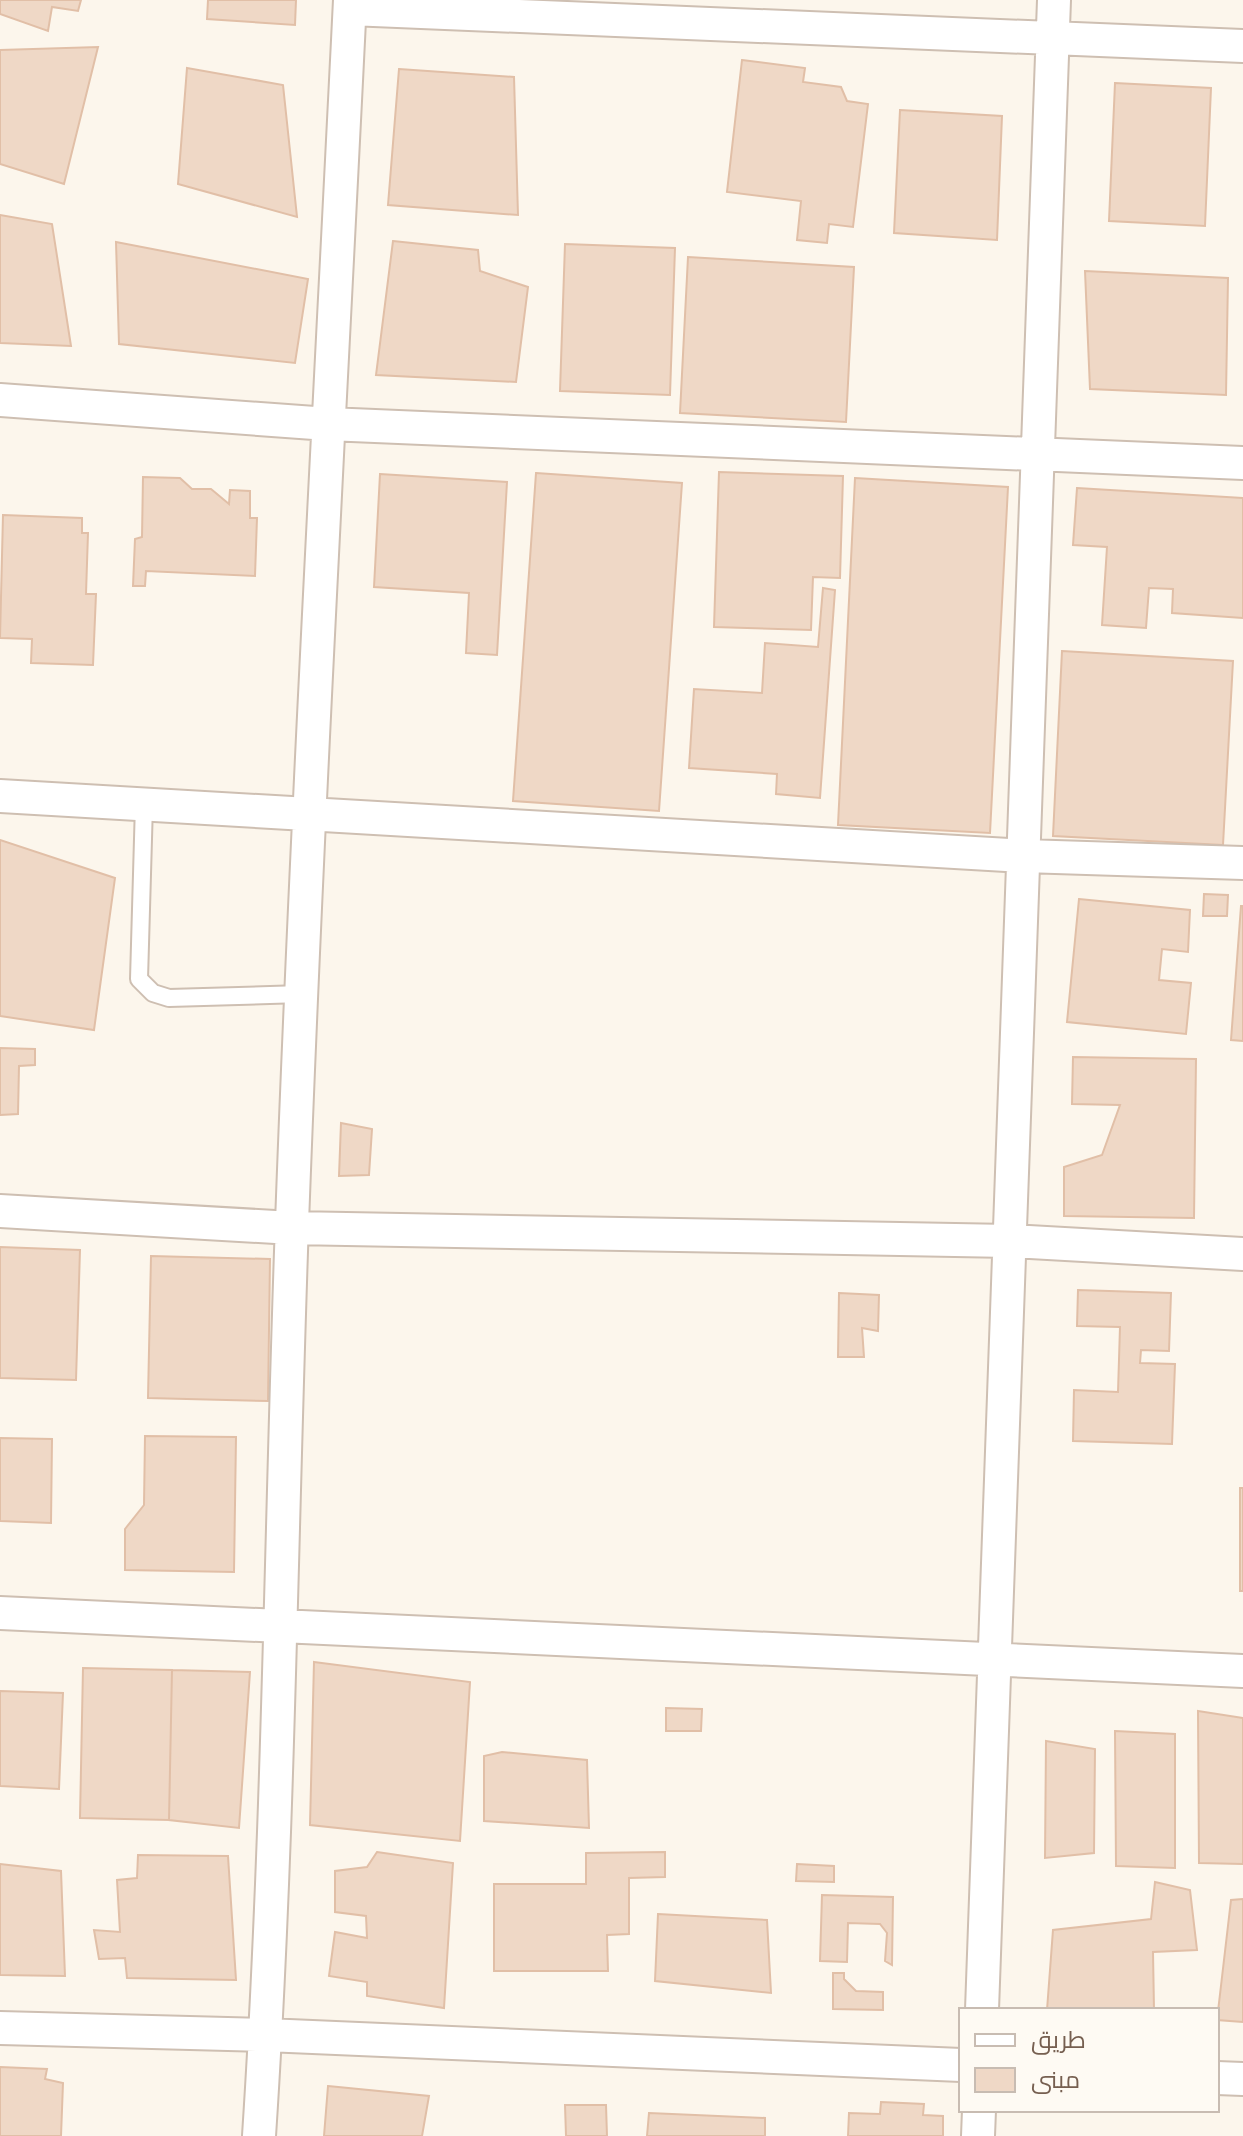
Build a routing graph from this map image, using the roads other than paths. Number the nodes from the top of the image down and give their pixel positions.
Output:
1 (1054, 0) edge
2 (350, 5) edge
3 (1053, 39) junction
4 (1243, 46) edge
5 (0, 400) edge
6 (328, 424) junction
7 (1038, 452) junction
8 (1243, 463) edge
9 (0, 796) edge
10 (144, 804) junction
11 (309, 812) junction
12 (1024, 856) junction
13 (1243, 863) edge
14 (302, 994) junction
15 (0, 1211) edge
16 (292, 1228) junction
17 (1010, 1241) junction
18 (1243, 1254) edge
19 (0, 1613) edge
20 (282, 1627) junction
21 (995, 1658) junction
22 (1243, 1671) edge
23 (982, 2008) edge
24 (0, 2028) edge
25 (266, 2035) junction
26 (959, 2065) edge
27 (1219, 2078) edge
28 (1243, 2079) edge
29 (979, 2112) edge
30 (259, 2136) edge
31 (978, 2136) edge

1 - 3 street
2 - 3 street
2 - 6 street
3 - 4 street
3 - 7 street
5 - 6 street
6 - 7 street
6 - 11 street
7 - 8 street
7 - 12 street
9 - 10 street
10 - 11 street
10 - 14 lane
11 - 12 street
11 - 14 street
12 - 13 street
12 - 17 street
14 - 16 street
15 - 16 street
16 - 17 street
16 - 20 street
17 - 18 street
17 - 21 street
19 - 20 street
20 - 21 street
20 - 25 street
21 - 22 street
21 - 23 street
24 - 25 street
25 - 26 street
25 - 30 street
27 - 28 street
29 - 31 street

